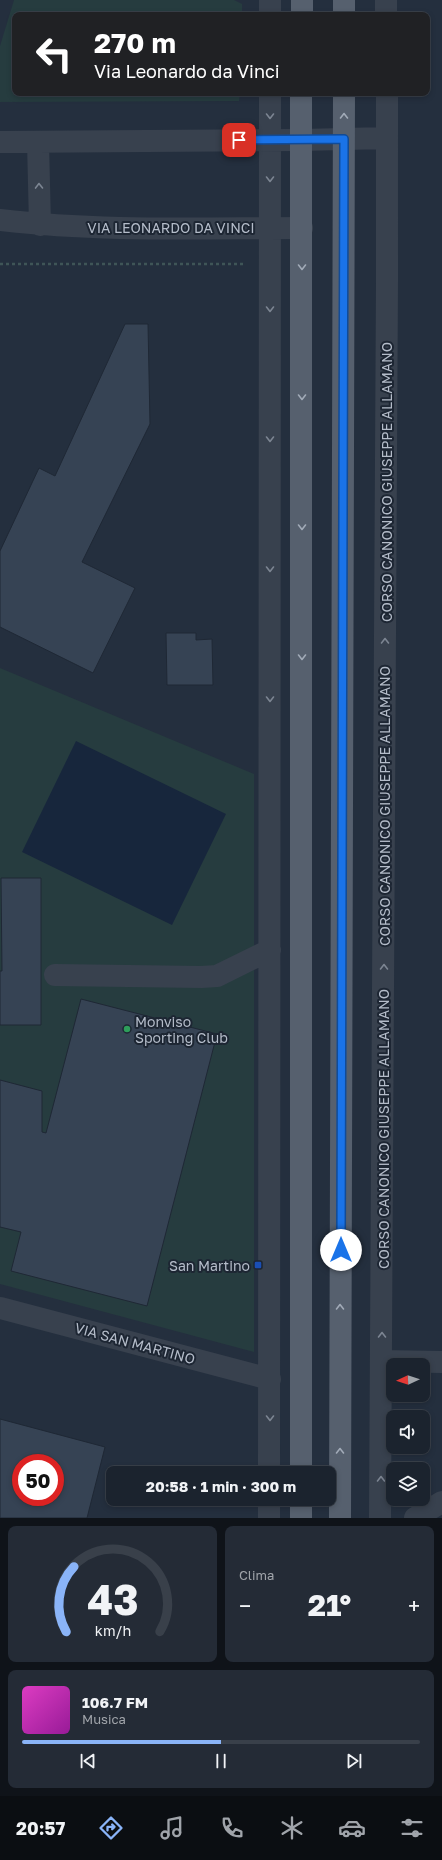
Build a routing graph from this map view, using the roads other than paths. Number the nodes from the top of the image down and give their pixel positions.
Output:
1 (270, 0) edge
2 (302, 0) edge
3 (344, 0) edge
4 (386, 0) edge
5 (270, 12) edge
6 (302, 12) edge
7 (344, 12) edge
8 (386, 12) edge
9 (270, 96) edge
10 (302, 96) edge
11 (344, 96) edge
12 (387, 96) edge
13 (387, 138) junction
14 (344, 139) junction
15 (270, 140) junction
16 (301, 140) junction
17 (0, 142) edge
18 (38, 142) junction
19 (0, 220) edge
20 (40, 225) junction
21 (270, 228) junction
22 (302, 228) junction
23 (270, 950) junction
24 (55, 975) dead end
25 (0, 1308) edge
26 (381, 1361) junction
27 (442, 1362) edge
28 (270, 1379) junction
29 (270, 1466) edge
30 (301, 1466) edge
31 (442, 1502) edge
32 (269, 1506) edge
33 (301, 1506) edge
34 (269, 1518) edge
35 (301, 1518) edge
36 (340, 1518) edge
37 (380, 1518) edge
38 (415, 1518) edge

1 - 5 street
2 - 6 main road
3 - 7 main road
4 - 8 street
9 -> 15 street
10 - 16 main road
14 -> 11 main road
12 - 13 street, CORSO CANONICO GIUSEPPE ALLAMANO
13 - 14 street
26 -> 13 street, CORSO CANONICO GIUSEPPE ALLAMANO
14 - 16 street
36 -> 14 main road
15 - 16 street
15 - 18 street
15 -> 21 street
16 - 22 main road
17 - 18 street
20 -> 18 street
19 - 20 street, VIA LEONARDO DA VINCI
20 - 21 street, VIA LEONARDO DA VINCI
21 - 22 street, VIA LEONARDO DA VINCI
21 -> 23 street
22 -> 30 main road
23 - 24 street
23 - 28 street
25 - 28 street, VIA SAN MARTINO
26 - 27 street
37 -> 26 street, CORSO CANONICO GIUSEPPE ALLAMANO
28 -> 29 street
31 - 38 street
32 - 34 street
33 - 35 main road

